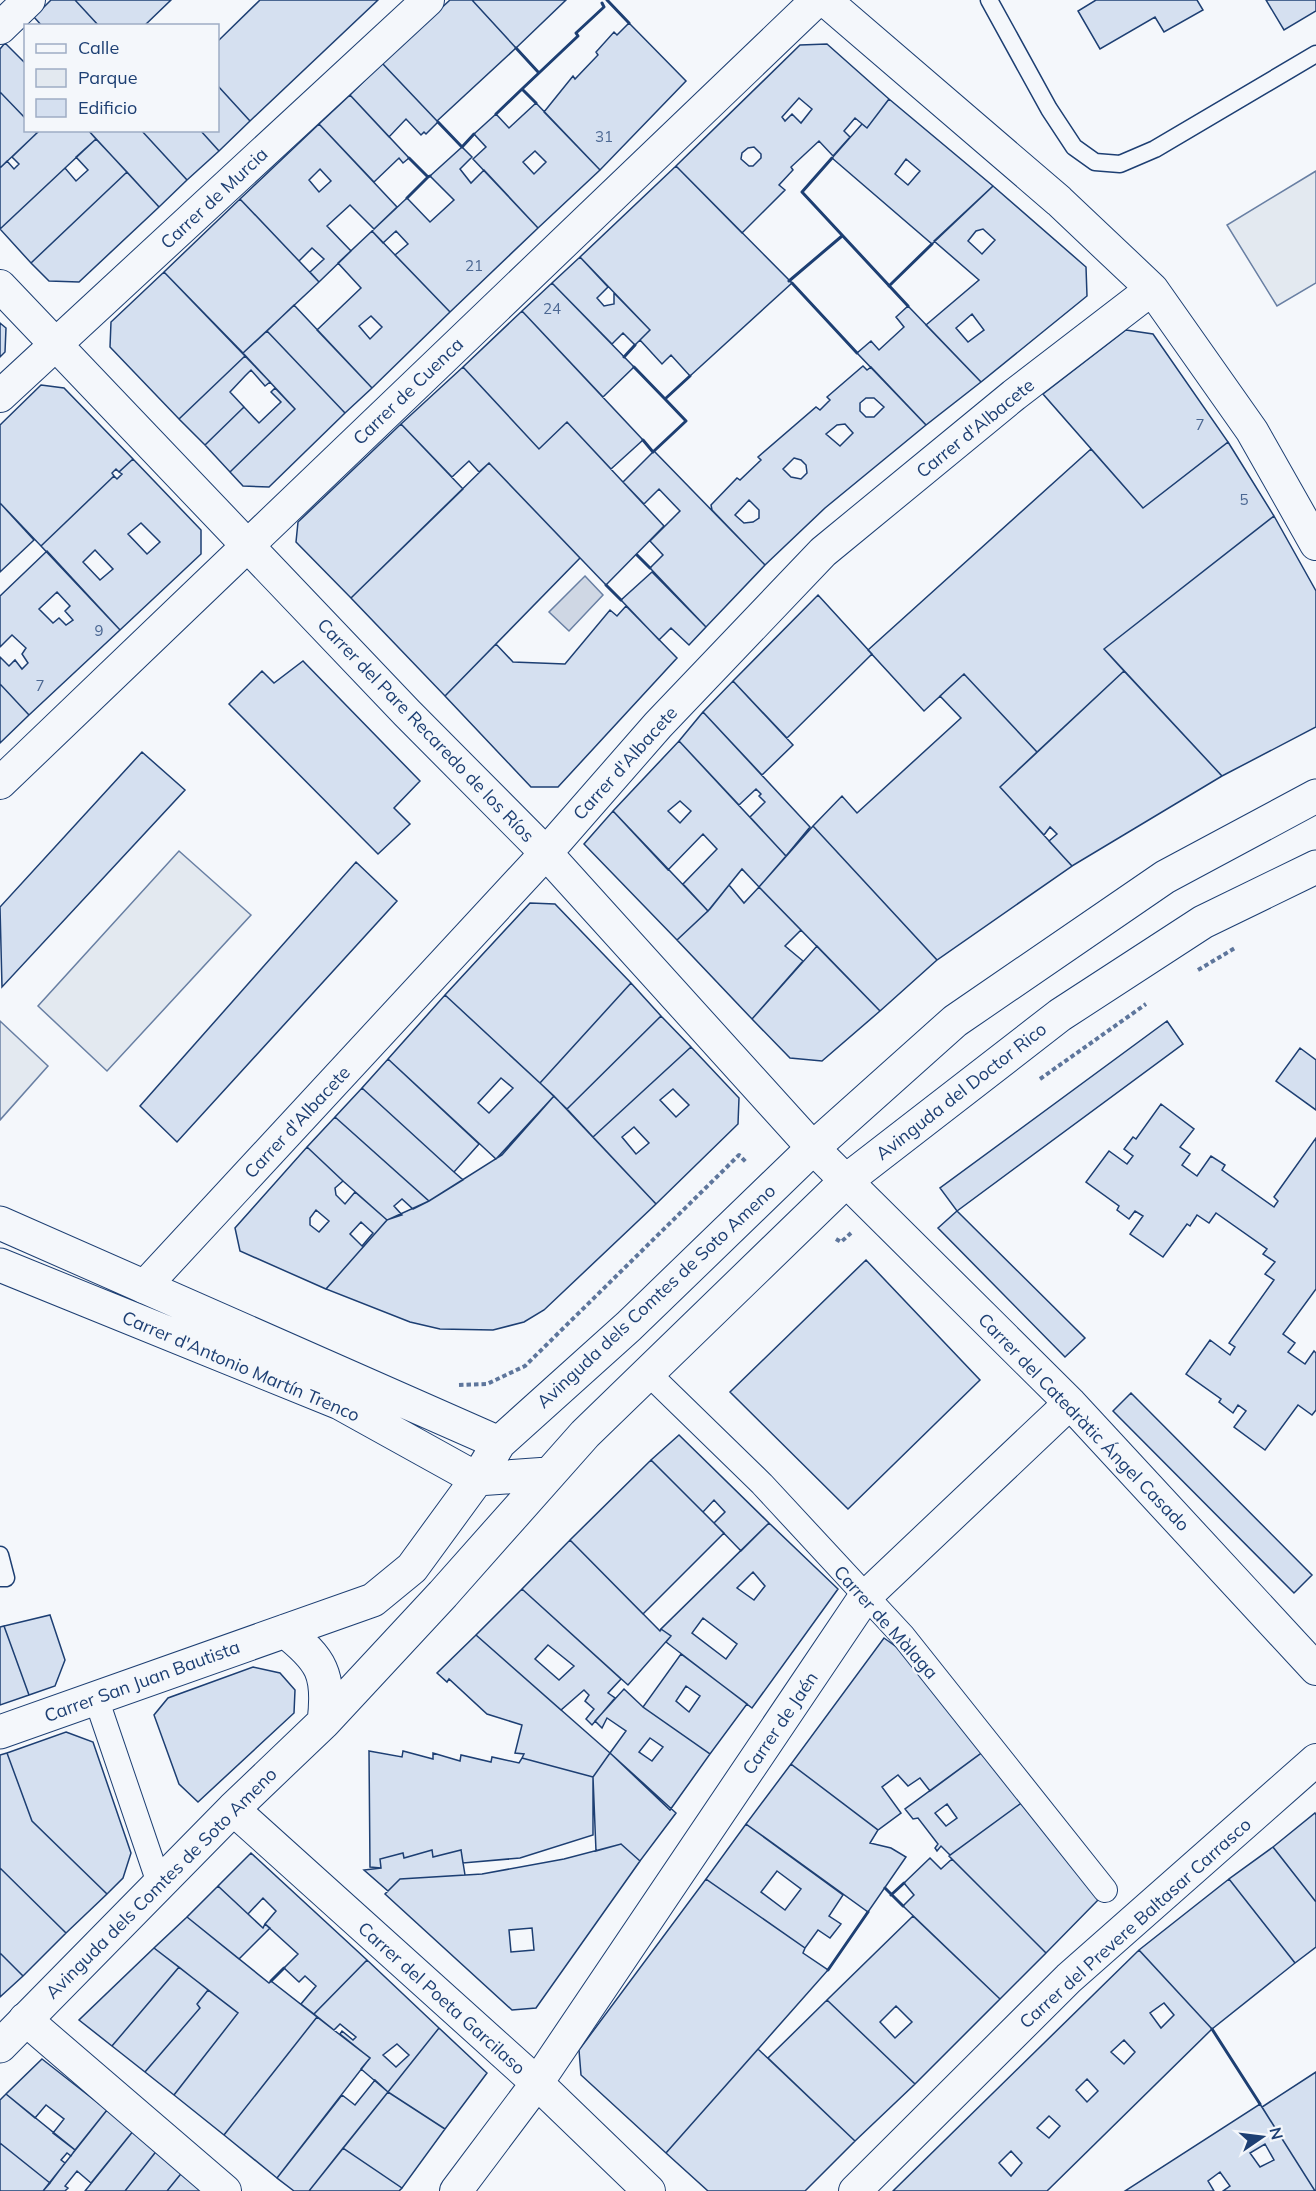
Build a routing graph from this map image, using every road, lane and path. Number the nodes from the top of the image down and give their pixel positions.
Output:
1 (29, 0) edge
2 (428, 0) edge
3 (817, 0) edge
4 (825, 0) edge
5 (989, 0) edge
6 (0, 28) edge
7 (1316, 54) edge
8 (0, 286) edge
9 (1152, 289) junction
10 (56, 343) junction
11 (0, 396) edge
12 (1316, 544) edge
13 (248, 545) junction
14 (0, 783) edge
15 (1316, 796) edge
16 (546, 853) junction
17 (1316, 867) edge
18 (1243, 943) dead end
19 (1193, 973) dead end
20 (1154, 999) dead end
21 (1036, 1081) dead end
22 (813, 1148) junction
23 (739, 1155) dead end
24 (847, 1180) junction
25 (878, 1210) junction
26 (803, 1222) junction
27 (0, 1223) edge
28 (0, 1265) edge
29 (144, 1287) junction
30 (647, 1372) junction
31 (449, 1385) dead end
32 (1070, 1403) junction
33 (499, 1443) junction
34 (548, 1474) junction
35 (489, 1478) junction
36 (0, 1555) edge
37 (0, 1578) edge
38 (443, 1594) junction
39 (864, 1598) junction
40 (285, 1631) junction
41 (1316, 1670) edge
42 (96, 1698) junction
43 (324, 1722) junction
44 (0, 1732) edge
45 (1316, 1761) edge
46 (232, 1809) junction
47 (159, 1883) junction
48 (1105, 1890) dead end
49 (25, 2019) junction
50 (0, 2046) edge
51 (537, 2083) junction
52 (225, 2191) edge
53 (456, 2191) edge
54 (649, 2191) edge
55 (855, 2191) edge

1 - 6 street
2 - 10 street, Carrer de Murcia
3 - 13 street, Carrer de Cuenca
4 - 9 street
5 - 7 lane
8 - 10 street, Carrer del Pare Recaredo de los Ríos
9 - 12 street
9 - 16 street, Carrer d'Albacete
10 - 11 street, Carrer de Murcia
10 - 13 street, Carrer del Pare Recaredo de los Ríos
13 - 14 street, Carrer de Cuenca
13 - 16 street, Carrer del Pare Recaredo de los Ríos
15 - 22 street
16 - 22 street, Carrer del Pare Recaredo de los Ríos
16 - 29 street, Carrer d'Albacete
17 - 24 street, Avinguda del Doctor Rico
18 - 19 path
20 - 21 path
22 - 24 street, Carrer del Pare Recaredo de los Ríos
22 - 33 street, Avinguda dels Comtes de Soto Ameno
23 - 31 path
24 - 25 street, Carrer del Catedràtic Ángel Casado
24 - 26 street, Avinguda del Doctor Rico
25 - 26 path
25 - 32 street, Carrer del Catedràtic Ángel Casado
26 - 30 street, Avinguda del Doctor Rico
27 - 29 street, Carrer d'Antonio Martín Trenco
28 - 35 street, Carrer d'Antonio Martín Trenco
29 - 33 street, Carrer d'Antonio Martín Trenco
30 - 34 street, Avinguda dels Comtes de Soto Ameno
30 - 39 street, Carrer de Màlaga
32 - 39 street, Carrer de Jaén
32 - 41 street, Carrer del Catedràtic Ángel Casado
33 - 35 street, Avinguda dels Comtes de Soto Ameno
34 - 35 street
34 - 38 street, Avinguda dels Comtes de Soto Ameno
35 - 38 street, Avinguda dels Comtes de Soto Ameno
35 - 40 street, Avinguda dels Comtes de Soto Ameno
36 - 37 lane
38 - 43 street, Avinguda dels Comtes de Soto Ameno
39 - 48 street, Carrer de Màlaga
39 - 51 street, Carrer de Jaén
40 - 42 street, Carrer San Juan Bautista
40 - 43 street
42 - 44 street, Carrer San Juan Bautista
42 - 47 street
43 - 46 street, Avinguda dels Comtes de Soto Ameno
45 - 55 street, Carrer del Prevere Baltasar Carrasco
46 - 47 street, Avinguda dels Comtes de Soto Ameno
46 - 51 street, Carrer del Poeta Garcilaso
47 - 49 street, Avinguda dels Comtes de Soto Ameno
49 - 50 street, Avinguda dels Comtes de Soto Ameno
49 - 52 street
51 - 53 street, Carrer de Jaén
51 - 54 street, Carrer del Poeta Garcilaso

